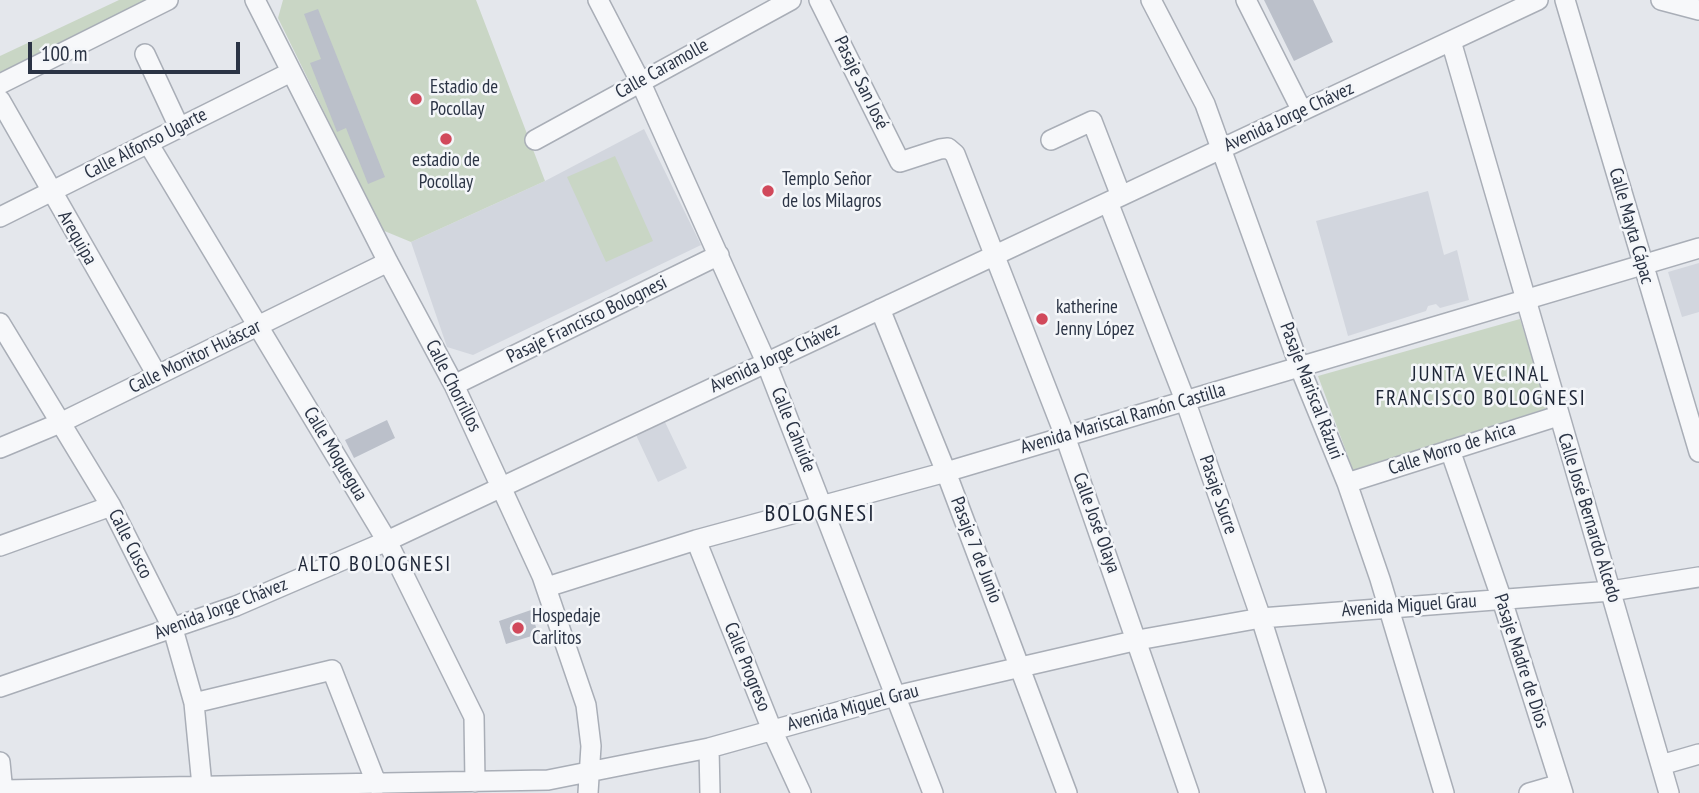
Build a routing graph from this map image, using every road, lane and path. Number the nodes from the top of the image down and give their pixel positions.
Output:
1 (168, 0) edge
2 (255, 0) edge
3 (598, 0) edge
4 (791, 0) edge
5 (819, 0) edge
6 (1151, 0) edge
7 (1246, 0) edge
8 (1565, 0) edge
9 (1661, 0) edge
10 (1534, 1) edge
11 (1699, 10) edge
12 (1451, 41) junction
13 (145, 54) dead end
14 (291, 72) junction
15 (640, 81) junction
16 (0, 84) edge
17 (0, 100) edge
18 (1302, 111) junction
19 (179, 127) junction
20 (535, 140) dead end
21 (1051, 140) dead end
22 (148, 143) junction
23 (1223, 148) junction
24 (905, 163) joint
25 (50, 192) junction
26 (1114, 199) junction
27 (0, 216) edge
28 (1699, 248) edge
29 (719, 254) junction
30 (996, 254) junction
31 (388, 262) junction
32 (1643, 267) junction
33 (1524, 299) junction
34 (880, 309) junction
35 (0, 323) edge
36 (259, 326) junction
37 (766, 362) junction
38 (1300, 368) junction
39 (157, 375) junction
40 (454, 384) junction
41 (1185, 400) junction
42 (1558, 416) junction
43 (60, 423) junction
44 (1065, 436) junction
45 (0, 448) edge
46 (1450, 450) junction
47 (1699, 452) edge
48 (946, 472) junction
49 (1347, 483) junction
50 (502, 486) junction
51 (111, 506) junction
52 (824, 507) junction
53 (696, 540) junction
54 (387, 541) junction
55 (0, 546) edge
56 (1699, 577) edge
57 (547, 587) junction
58 (1611, 591) junction
59 (1502, 600) junction
60 (1388, 606) junction
61 (1261, 618) junction
62 (173, 629) junction
63 (1138, 640) junction
64 (1020, 665) junction
65 (0, 687) edge
66 (895, 696) junction
67 (194, 703) junction
68 (772, 730) junction
69 (709, 748) junction
70 (1699, 754) edge
71 (0, 762) edge
72 (1661, 765) junction
73 (475, 782) junction
74 (588, 783) edge
75 (377, 785) junction
76 (202, 786) junction
77 (1561, 788) edge
78 (3, 792) edge
79 (710, 793) edge
80 (801, 793) edge
81 (933, 793) edge
82 (1068, 793) edge
83 (1189, 793) edge
84 (1316, 793) edge
85 (1444, 793) edge
86 (1529, 793) edge
87 (1669, 793) edge

1 - 16 street
2 - 14 street, Calle Chorrillos
3 - 15 street, Calle Cahuide
4 - 15 street, Calle Caramolle
5 - 24 street, Pasaje San José
6 - 23 street, Pasaje Mariscal Rázuri
7 - 18 street
8 - 32 street, Calle Mayta Cápac
9 - 11 street
10 - 12 street, Avenida Jorge Chávez
12 - 18 street, Avenida Jorge Chávez
12 - 33 street, Calle José Bernardo Alcedo
13 - 19 street
14 - 19 street, Calle Alfonso Ugarte
14 - 31 street, Calle Chorrillos
15 - 20 street, Calle Caramolle
15 - 29 street, Calle Cahuide
17 - 25 street, Arequipa
18 - 23 street, Avenida Jorge Chávez
19 - 22 street, Calle Alfonso Ugarte
21 - 26 street, Pasaje Sucre
22 - 25 street, Calle Alfonso Ugarte
22 - 36 street, Calle Moquegua
23 - 26 street, Avenida Jorge Chávez
23 - 38 street, Pasaje Mariscal Rázuri
24 - 30 street, Calle José Olaya
25 - 27 street, Calle Alfonso Ugarte
25 - 39 street, Arequipa
26 - 30 street, Avenida Jorge Chávez
26 - 41 street, Pasaje Sucre
28 - 32 street, Avenida Mariscal Ramón Castilla
29 - 37 street, Calle Cahuide
29 - 40 street, Pasaje Francisco Bolognesi
30 - 34 street, Avenida Jorge Chávez
30 - 44 street, Calle José Olaya
31 - 36 street, Calle Monitor Huáscar
31 - 40 street, Calle Chorrillos
32 - 33 street, Avenida Mariscal Ramón Castilla
32 - 47 street, Calle Mayta Cápac
33 - 38 street, Avenida Mariscal Ramón Castilla
33 - 42 street, Calle José Bernardo Alcedo
34 - 37 street, Avenida Jorge Chávez
34 - 48 street, Pasaje 7 de Junio
35 - 43 street, Calle Cusco
36 - 39 street, Calle Monitor Huáscar
36 - 54 street, Calle Moquegua
37 - 50 street, Avenida Jorge Chávez
37 - 52 street, Calle Cahuide
38 - 41 street, Avenida Mariscal Ramón Castilla
38 - 49 street, Pasaje Mariscal Rázuri
39 - 43 street, Calle Monitor Huáscar
40 - 50 street, Calle Chorrillos
41 - 44 street, Avenida Mariscal Ramón Castilla
41 - 61 street, Pasaje Sucre
42 - 46 street, Calle Morro de Arica
42 - 58 street, Calle José Bernardo Alcedo
43 - 45 street, Calle Monitor Huáscar
43 - 51 street, Calle Cusco
44 - 48 street, Avenida Mariscal Ramón Castilla
44 - 63 street, Calle José Olaya
46 - 49 street, Calle Morro de Arica
46 - 59 street, Pasaje Madre de Dios
48 - 52 street, Avenida Mariscal Ramón Castilla
48 - 64 street, Pasaje 7 de Junio
49 - 60 street, Pasaje Mariscal Rázuri
50 - 54 street, Avenida Jorge Chávez
50 - 57 street, Calle Chorrillos
51 - 55 street
51 - 62 street, Calle Cusco
52 - 53 street, Avenida Mariscal Ramón Castilla
52 - 66 street, Calle Cahuide
53 - 57 street, Avenida Mariscal Ramón Castilla
53 - 68 street, Calle Progreso
54 - 62 street, Avenida Jorge Chávez
54 - 73 street, Calle Moquegua
56 - 58 street, Avenida Miguel Grau
57 - 74 street, Calle Chorrillos
58 - 59 street, Avenida Miguel Grau
58 - 72 street, Calle José Bernardo Alcedo
59 - 60 street, Avenida Miguel Grau
59 - 77 street, Pasaje Madre de Dios
60 - 61 street, Avenida Miguel Grau
60 - 85 street, Pasaje Mariscal Rázuri
61 - 63 street, Avenida Miguel Grau
61 - 84 street, Pasaje Sucre
62 - 65 street, Avenida Jorge Chávez
62 - 67 street, Calle Cusco
63 - 64 street, Avenida Miguel Grau
63 - 83 street, Calle José Olaya
64 - 66 street, Avenida Miguel Grau
64 - 82 street, Pasaje 7 de Junio
66 - 68 street, Avenida Miguel Grau
66 - 81 street, Calle Cahuide
67 - 75 street
67 - 76 street, Calle Cusco
68 - 69 street, Avenida Miguel Grau
68 - 80 street, Calle Progreso
69 - 74 street, Avenida Miguel Grau
69 - 79 street
70 - 72 street
71 - 78 street
72 - 87 street, Calle José Bernardo Alcedo
73 - 74 street, Avenida Miguel Grau
73 - 75 street, Avenida Miguel Grau
75 - 76 street, Avenida Miguel Grau
76 - 78 street, Avenida Miguel Grau
77 - 86 street

